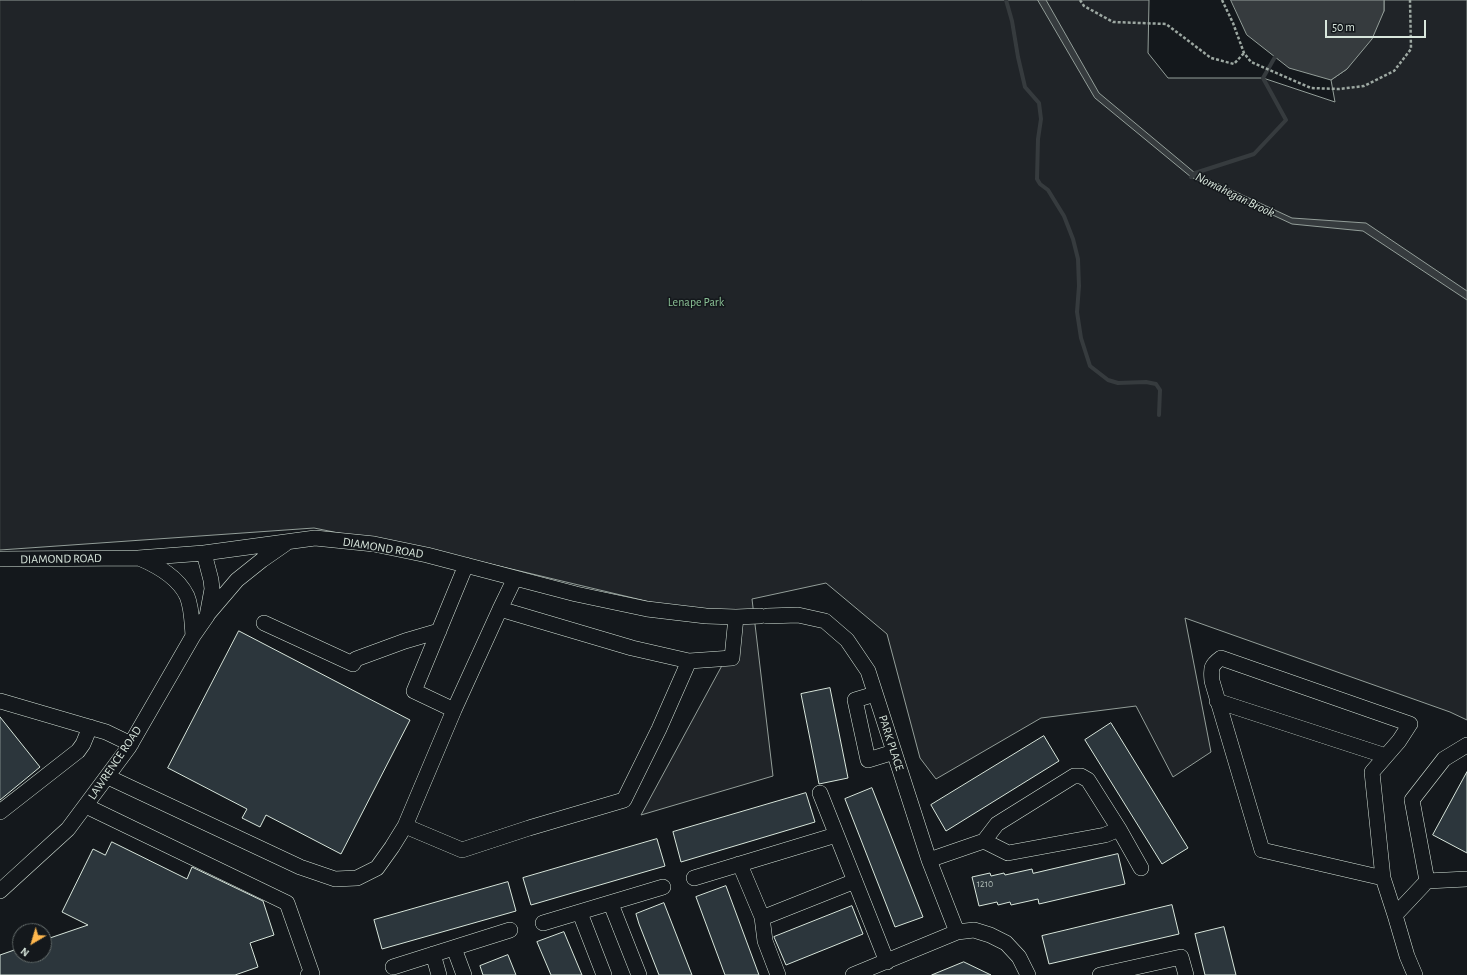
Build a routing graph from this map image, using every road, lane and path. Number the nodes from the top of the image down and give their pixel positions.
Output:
1 (1080, 0) edge
2 (1222, 0) edge
3 (1410, 0) edge
4 (1244, 52) junction
5 (288, 542) junction
6 (204, 553) junction
7 (138, 558) junction
8 (0, 559) edge
9 (466, 565) junction
10 (515, 578) junction
11 (500, 610) junction
12 (206, 616) junction
13 (763, 616) joint
14 (736, 617) junction
15 (264, 623) dead end
16 (439, 631) junction
17 (193, 636) junction
18 (689, 661) junction
19 (876, 694) junction
20 (1217, 700) junction
21 (0, 701) edge
22 (454, 710) junction
23 (90, 727) junction
24 (131, 744) junction
25 (1467, 745) edge
26 (894, 752) junction
27 (1386, 756) junction
28 (108, 777) junction
29 (820, 793) dead end
30 (86, 806) junction
31 (0, 812) edge
32 (405, 826) junction
33 (1119, 829) junction
34 (836, 836) junction
35 (984, 841) junction
36 (929, 860) junction
37 (739, 864) junction
38 (1141, 868) dead end
39 (694, 878) dead end
40 (1383, 878) junction
41 (1467, 879) edge
42 (855, 881) junction
43 (1427, 881) junction
44 (663, 887) dead end
45 (0, 891) edge
46 (611, 904) junction
47 (580, 913) junction
48 (1395, 915) junction
49 (762, 918) junction
50 (543, 923) dead end
51 (510, 930) dead end
52 (957, 932) junction
53 (454, 948) junction
54 (433, 954) junction
55 (886, 962) junction
56 (393, 967) dead end
57 (778, 974) edge
58 (308, 975) edge
59 (439, 975) edge
60 (464, 975) edge
61 (604, 975) edge
62 (639, 975) edge
63 (853, 975) edge
64 (1028, 975) edge
65 (1100, 975) edge
66 (1186, 975) edge
67 (1415, 975) edge

1 - 4 path
2 - 4 path
3 - 4 path
5 - 6 street, DIAMOND ROAD
5 - 9 street, DIAMOND ROAD
5 - 12 street, LAWRENCE ROAD
6 - 7 street, DIAMOND ROAD
6 - 12 street, LAWRENCE ROAD
7 - 8 street, DIAMOND ROAD
7 - 17 street
9 - 10 street, DIAMOND ROAD
9 - 16 street
10 - 11 street
10 - 14 street, DIAMOND ROAD
11 - 18 street
11 - 22 street
12 - 17 street, LAWRENCE ROAD
13 - 14 street, DIAMOND ROAD
13 - 19 street, PARK PLACE
14 - 18 street
15 - 16 street
16 - 22 street
17 - 24 street, LAWRENCE ROAD
18 - 32 street
19 - 26 street, PARK PLACE
19 - 26 street
20 - 27 street
20 - 27 street
20 - 40 street
21 - 23 street
22 - 32 street
23 - 24 street
23 - 31 street
24 - 28 street, LAWRENCE ROAD
25 - 43 street
26 - 36 street, PARK PLACE
27 - 40 street
28 - 30 street, LAWRENCE ROAD
28 - 32 street
29 - 34 street
30 - 45 street, LAWRENCE ROAD
30 - 58 street
33 - 35 street
33 - 35 street
33 - 38 street
34 - 37 street
34 - 42 street
35 - 36 street
36 - 52 street, PARK PLACE
37 - 39 street
37 - 49 street
40 - 48 street
41 - 43 street
42 - 49 street
42 - 55 street
43 - 48 street
44 - 46 street
46 - 47 street
46 - 62 street
47 - 50 street
47 - 61 street
48 - 67 street
49 - 57 street
51 - 53 street
52 - 55 street
52 - 64 street
53 - 54 street
53 - 60 street
54 - 56 street
54 - 59 street
55 - 63 street
65 - 66 street

